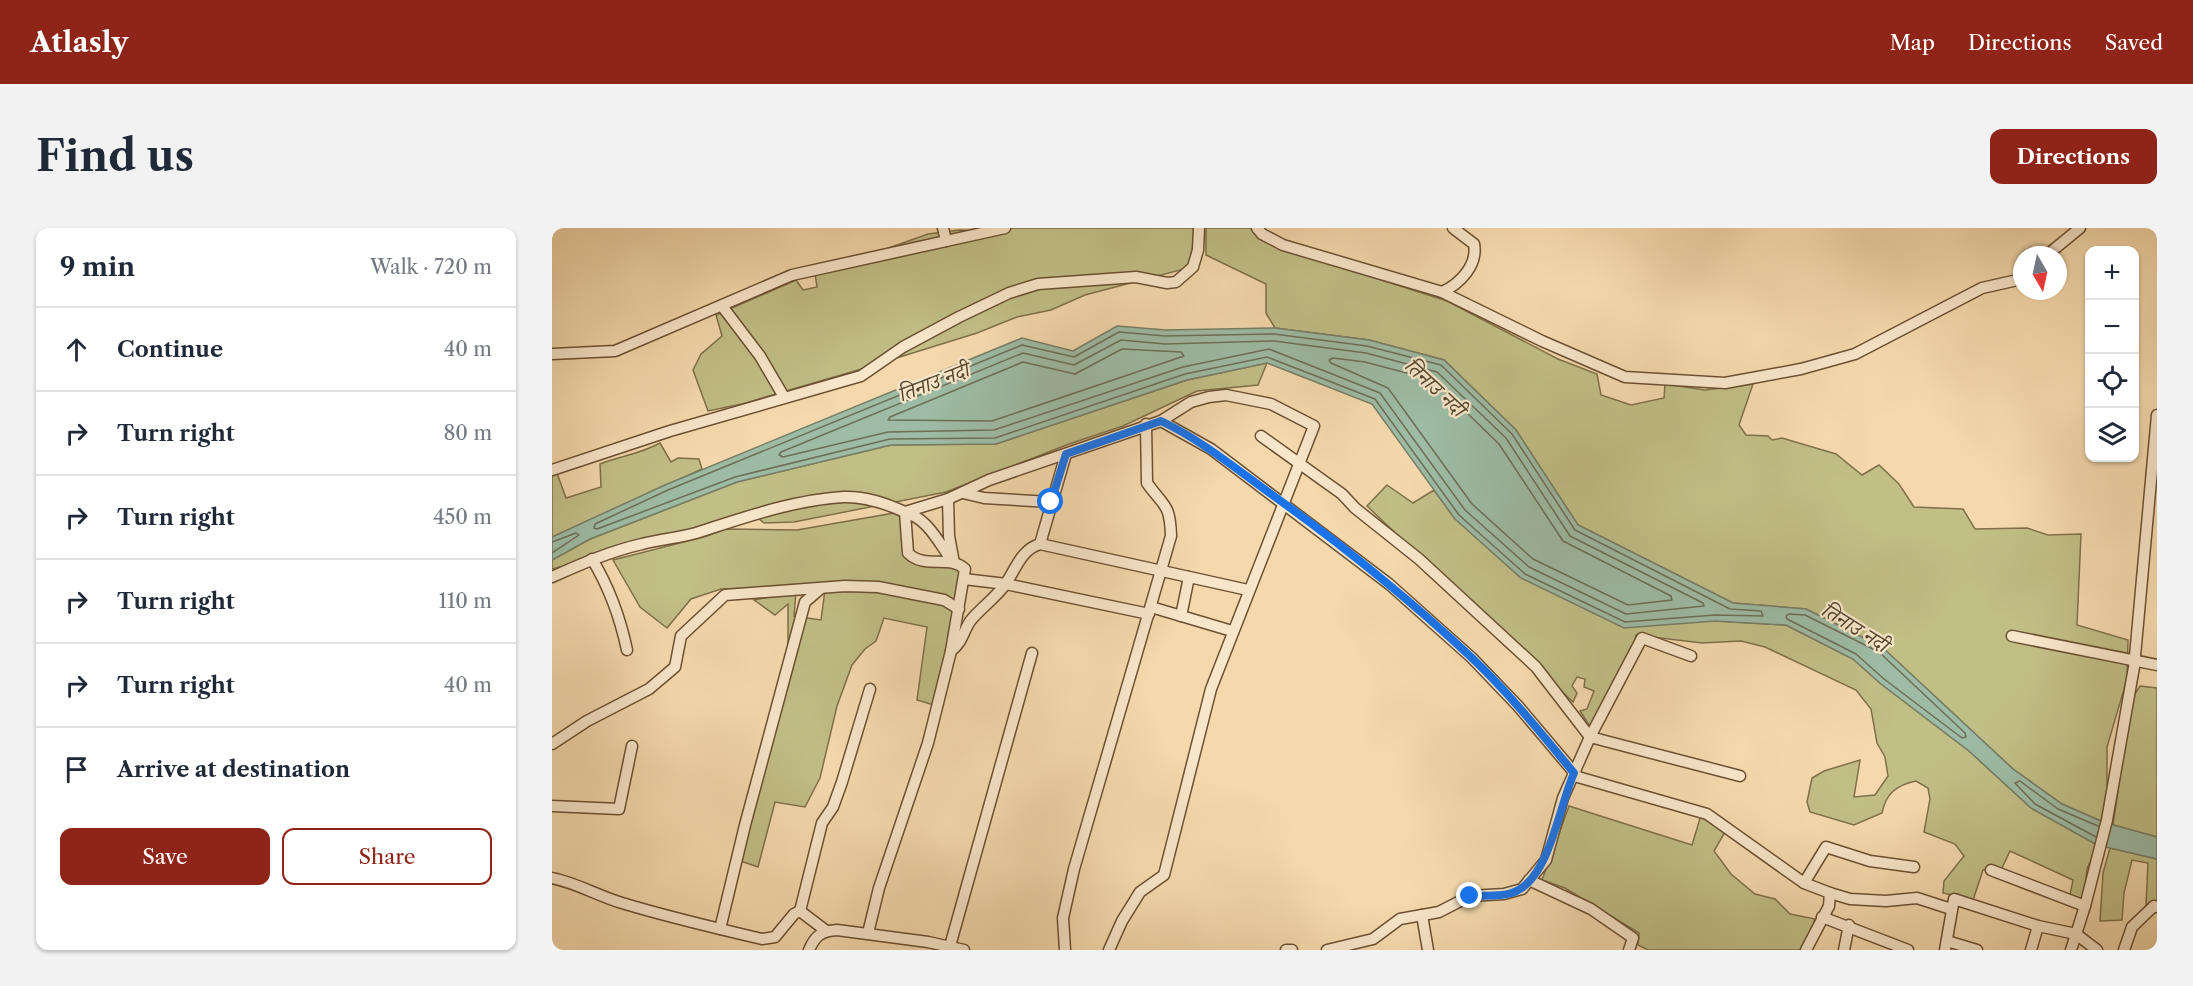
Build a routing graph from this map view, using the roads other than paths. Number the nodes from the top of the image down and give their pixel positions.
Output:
1 (943, 228) edge
2 (1005, 228) edge
3 (1198, 228) edge
4 (1257, 228) edge
5 (1453, 228) edge
6 (2080, 228) edge
7 (946, 241) junction
8 (2058, 246) edge
9 (2013, 281) edge
10 (1442, 292) junction
11 (722, 306) junction
12 (552, 354) edge
13 (784, 397) junction
14 (2157, 415) edge
15 (1161, 421) junction
16 (1146, 424) junction
17 (1261, 436) dead end
18 (1066, 454) junction
19 (1298, 461) junction
20 (552, 470) edge
21 (963, 493) junction
22 (948, 499) junction
23 (1051, 502) junction
24 (1285, 504) junction
25 (904, 512) junction
26 (1040, 544) junction
27 (592, 559) junction
28 (954, 563) junction
29 (1160, 572) junction
30 (552, 577) edge
31 (1189, 577) junction
32 (964, 579) junction
33 (1006, 584) junction
34 (820, 589) junction
35 (1248, 590) junction
36 (959, 609) junction
37 (1150, 610) junction
38 (1181, 616) junction
39 (1232, 631) junction
40 (2012, 636) dead end
41 (627, 650) dead end
42 (951, 651) junction
43 (1032, 653) dead end
44 (1691, 656) dead end
45 (2134, 659) junction
46 (2157, 665) edge
47 (870, 689) dead end
48 (1590, 737) junction
49 (552, 744) edge
50 (632, 747) dead end
51 (1574, 773) junction
52 (1740, 776) dead end
53 (552, 806) edge
54 (1914, 867) dead end
55 (1991, 870) dead end
56 (552, 878) edge
57 (1529, 880) junction
58 (1804, 883) junction
59 (1830, 893) junction
60 (2085, 906) junction
61 (2157, 907) edge
62 (1951, 909) junction
63 (800, 911) junction
64 (1422, 915) junction
65 (1822, 917) junction
66 (1849, 925) junction
67 (2038, 926) junction
68 (720, 929) junction
69 (825, 930) junction
70 (868, 933) junction
71 (2076, 934) junction
72 (1946, 945) edge
73 (950, 946) junction
74 (1365, 946) edge
75 (809, 950) edge
76 (964, 950) edge
77 (1065, 950) edge
78 (1109, 950) edge
79 (1286, 950) edge
80 (1292, 950) edge
81 (1327, 950) edge
82 (1428, 950) edge
83 (1629, 950) edge
84 (1806, 950) edge
85 (1844, 950) edge
86 (1908, 950) edge
87 (1977, 950) edge
88 (2031, 950) edge
89 (2071, 950) edge
90 (2097, 950) edge
91 (2124, 950) edge

1 - 7 street
2 - 7 street
3 - 13 street
4 - 10 street
5 - 10 street
6 - 8 street
7 - 11 street
9 - 10 street
11 - 12 street
11 - 13 street
13 - 20 street
14 - 45 street
15 - 16 street
15 - 19 street
15 - 24 street
16 - 18 street
16 - 29 street
17 - 19 street
18 - 21 street
18 - 23 street
19 - 24 street
19 - 48 street
21 - 22 street
21 - 23 street
22 - 25 street
22 - 28 street
23 - 26 street
24 - 35 street
24 - 51 street
25 - 27 street
25 - 28 street
25 - 28 street
26 - 29 street
26 - 33 street
27 - 30 street
27 - 41 street
28 - 32 street
29 - 31 street
29 - 37 street
31 - 35 street
31 - 38 street
32 - 33 street
32 - 36 street
33 - 37 street
33 - 42 street
34 - 36 street
34 - 49 street
34 - 68 street
35 - 39 street
36 - 42 street
37 - 38 street
37 - 77 street
38 - 39 street
39 - 78 street
40 - 45 street
42 - 70 street
43 - 73 street
44 - 48 street
45 - 46 street
45 - 60 street
47 - 63 street
48 - 51 street
48 - 52 street
50 - 53 street
51 - 57 street
51 - 58 street
54 - 58 street
55 - 60 street
56 - 68 street
57 - 64 street
57 - 83 street
58 - 59 street
59 - 62 street
59 - 65 street
60 - 71 street
61 - 91 street
62 - 67 street
62 - 72 street
63 - 68 street
63 - 69 street
64 - 74 street
64 - 82 street
65 - 66 street
65 - 84 street
66 - 85 street
66 - 86 street
67 - 71 street
67 - 88 street
69 - 70 street
69 - 75 street
70 - 73 street
71 - 89 street
71 - 90 street
72 - 87 street
73 - 76 street
74 - 81 street
79 - 80 street

